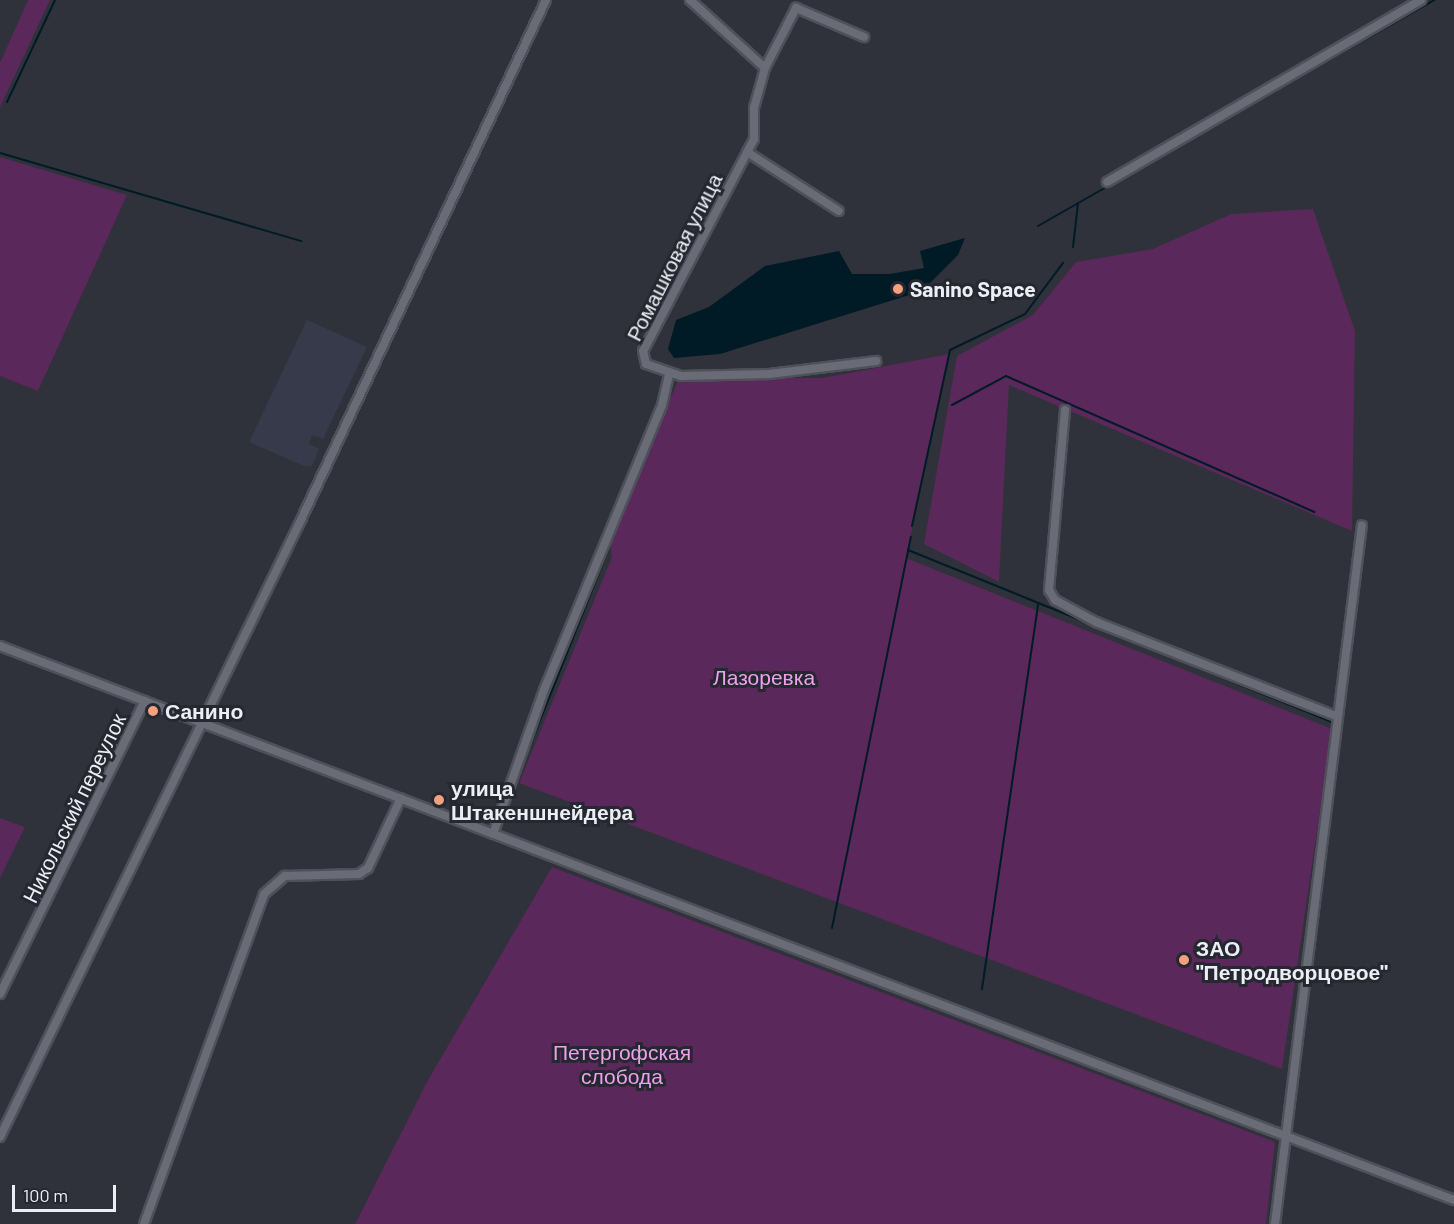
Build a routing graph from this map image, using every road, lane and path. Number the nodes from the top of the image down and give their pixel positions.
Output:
1 (546, 0) edge
2 (690, 0) edge
3 (1421, 0) edge
4 (864, 37) dead end
5 (765, 68) junction
6 (747, 152) junction
7 (1107, 182) dead end
8 (839, 211) dead end
9 (876, 360) dead end
10 (669, 374) junction
11 (1065, 410) dead end
12 (1362, 525) dead end
13 (0, 646) edge
14 (145, 701) junction
15 (1336, 716) junction
16 (201, 723) junction
17 (401, 798) junction
18 (493, 834) junction
19 (0, 993) edge
20 (0, 1137) edge
21 (1284, 1137) junction
22 (1453, 1200) edge
23 (144, 1224) edge
24 (1275, 1224) edge

1 - 16 street
2 - 5 street
3 - 7 street
4 - 5 street, Ромашковая улица
5 - 6 street, Ромашковая улица
6 - 8 street
6 - 10 street, Ромашковая улица
9 - 10 street
10 - 18 street
11 - 15 street
12 - 15 street
13 - 14 street
14 - 16 street
14 - 19 street, Никольский переулок
15 - 21 street
16 - 17 street
16 - 20 street
17 - 18 street
17 - 23 street
18 - 21 street
21 - 22 street
21 - 24 street

